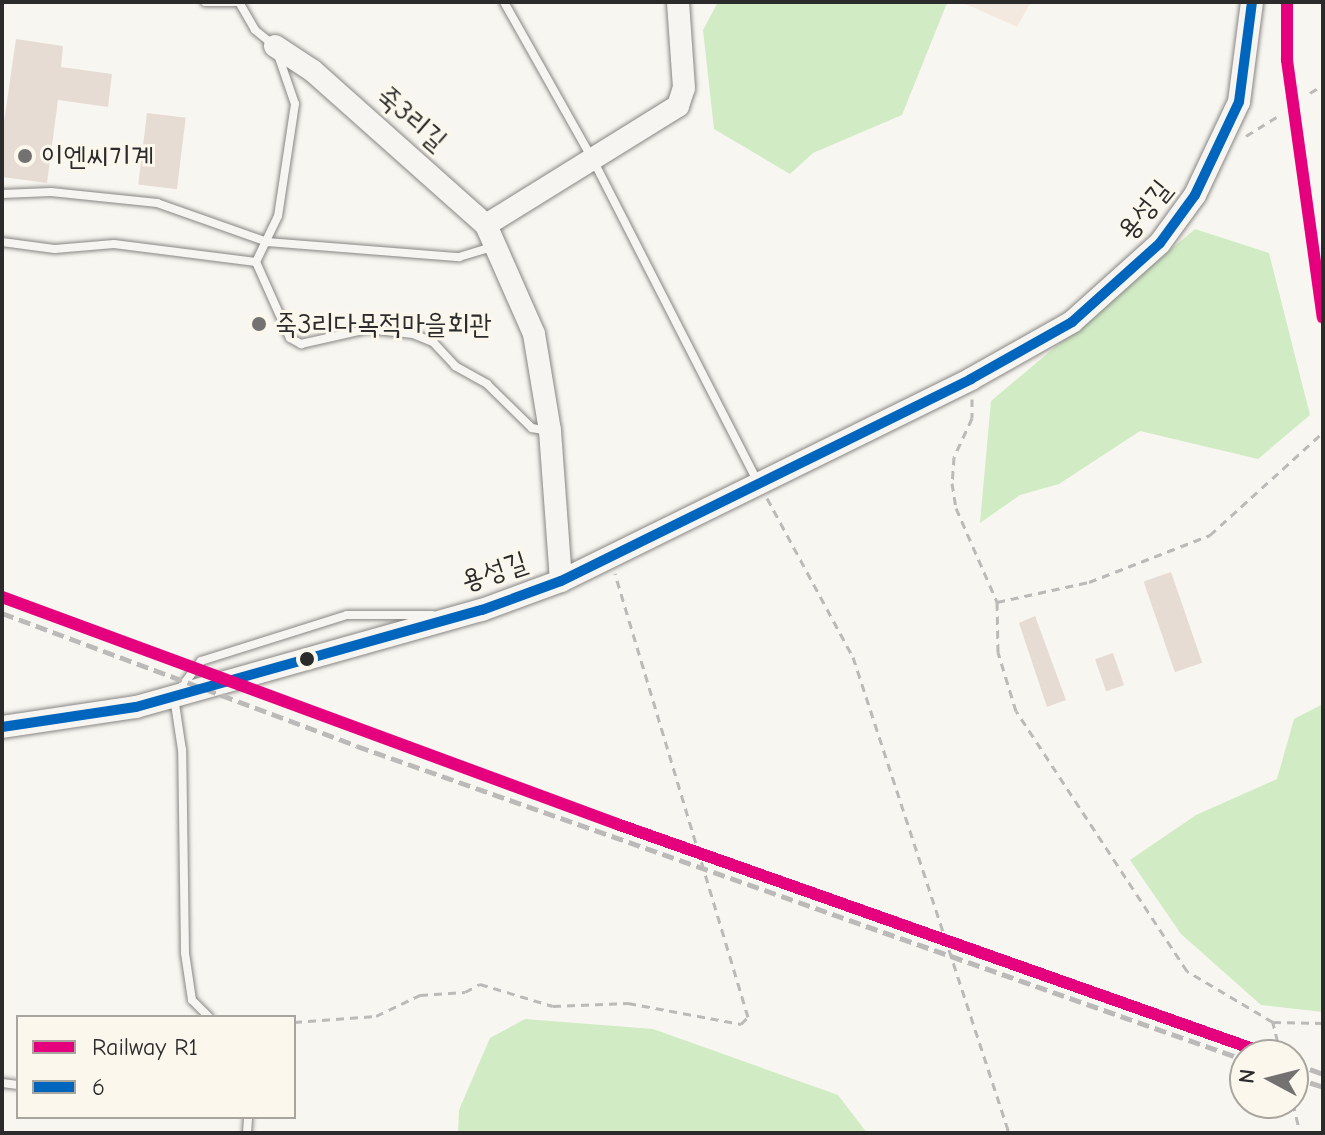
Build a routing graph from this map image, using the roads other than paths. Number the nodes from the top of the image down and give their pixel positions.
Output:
1 (205, 2) edge
2 (238, 2) edge
3 (504, 2) edge
4 (678, 2) edge
5 (1252, 2) edge
6 (275, 46) junction
7 (593, 160) junction
8 (2, 194) edge
9 (486, 225) junction
10 (2, 242) edge
11 (267, 242) junction
12 (497, 246) junction
13 (256, 262) junction
14 (550, 431) junction
15 (760, 485) junction
16 (561, 581) junction
17 (174, 697) junction
18 (2, 727) edge
19 (207, 1015) edge

1 - 2 lane
2 - 6 lane, 죽3리길
3 - 7 lane
4 - 7 street
5 - 15 street, 용성길
6 - 9 street, 죽3리길
6 - 11 lane, 죽3리길
7 - 9 street
7 - 15 lane
8 - 11 lane
9 - 12 street, 죽3리길
10 - 13 lane
11 - 12 lane
11 - 13 lane, 죽3리길
12 - 14 street, 죽3리길
13 - 14 lane
14 - 16 street, 죽3리길
15 - 16 street, 용성길
16 - 17 street, 용성길
17 - 18 street, 용성길
17 - 19 lane

